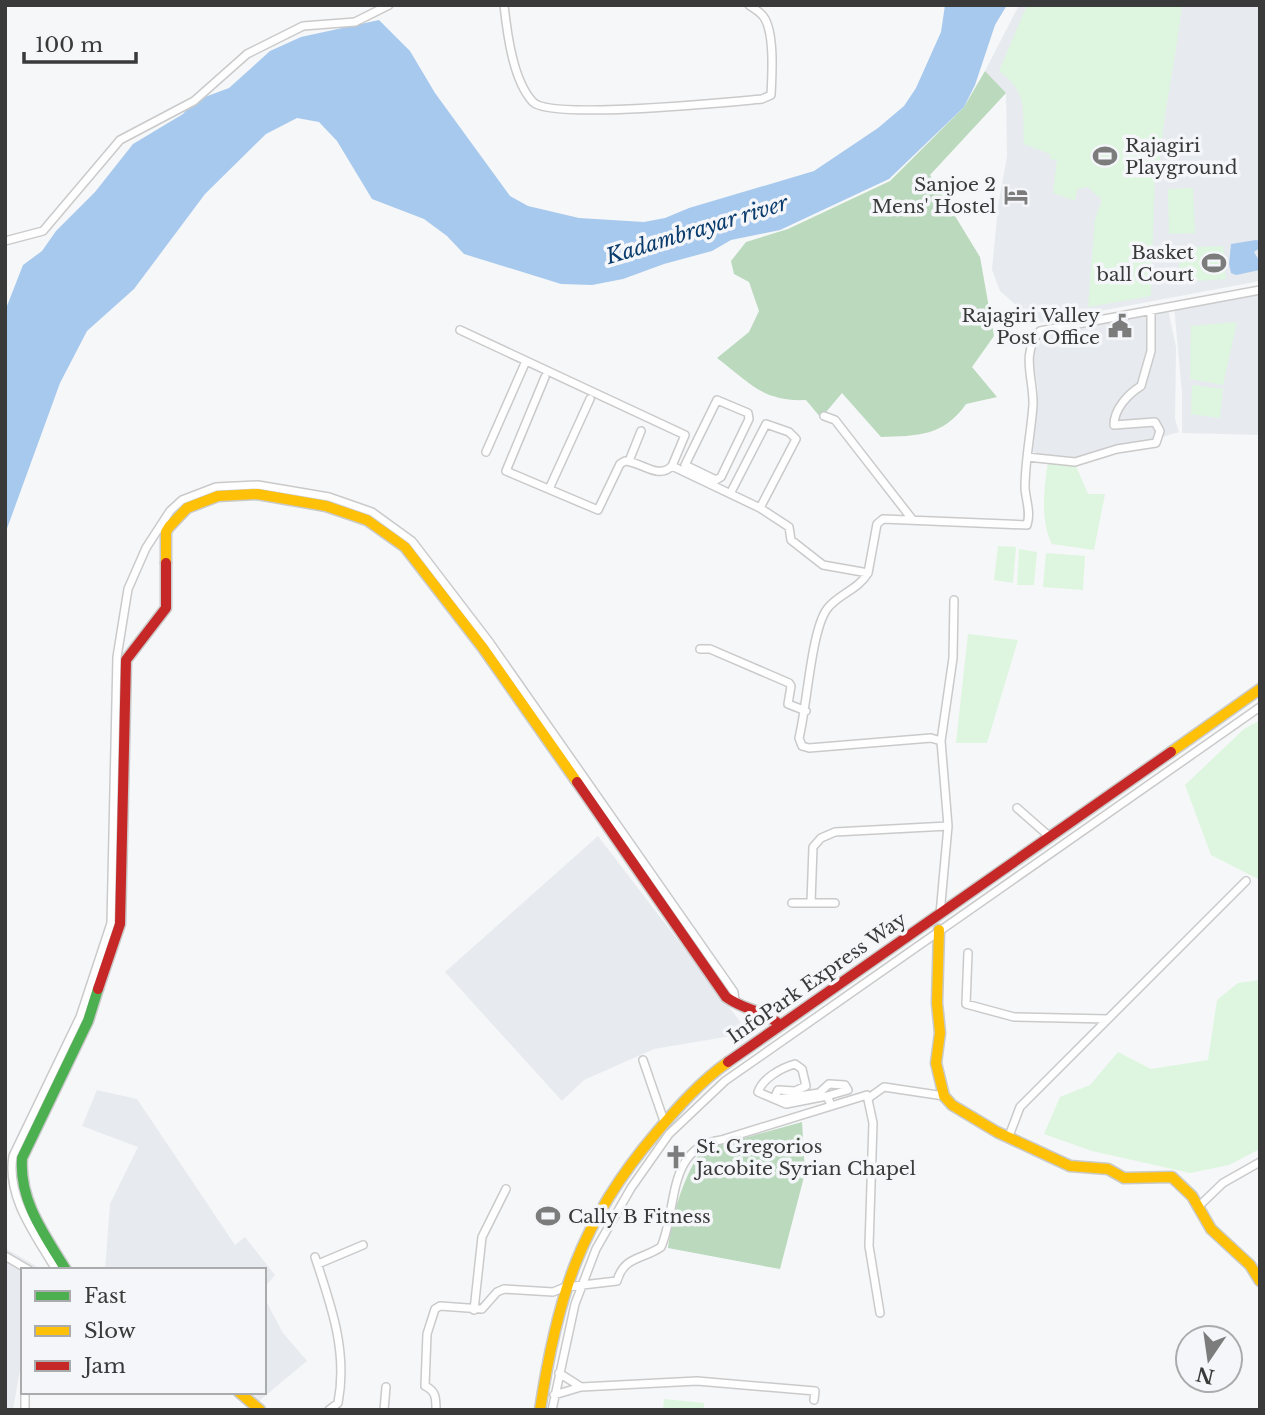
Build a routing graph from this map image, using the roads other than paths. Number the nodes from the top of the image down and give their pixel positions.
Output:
1 (389, 5) edge
2 (505, 5) edge
3 (749, 5) edge
4 (5, 241) edge
5 (1260, 290) edge
6 (1151, 310) junction
7 (460, 330) dead end
8 (526, 361) junction
9 (545, 377) dead end
10 (590, 399) dead end
11 (824, 416) dead end
12 (641, 431) dead end
13 (486, 452) dead end
14 (1027, 457) junction
15 (629, 461) junction
16 (672, 466) junction
17 (683, 468) junction
18 (549, 489) junction
19 (730, 492) junction
20 (760, 508) junction
21 (912, 519) junction
22 (868, 573) junction
23 (954, 600) dead end
24 (700, 649) dead end
25 (1260, 689) edge
26 (1260, 707) edge
27 (806, 710) junction
28 (941, 741) junction
29 (1017, 808) dead end
30 (948, 826) junction
31 (1050, 837) junction
32 (1246, 881) dead end
33 (792, 903) dead end
34 (811, 903) junction
35 (835, 904) dead end
36 (940, 914) junction
37 (939, 930) junction
38 (968, 953) dead end
39 (735, 1002) junction
40 (1108, 1019) junction
41 (780, 1025) junction
42 (643, 1060) dead end
43 (827, 1096) junction
44 (944, 1096) junction
45 (870, 1097) junction
46 (831, 1105) junction
47 (664, 1121) junction
48 (1009, 1136) junction
49 (1260, 1162) edge
50 (506, 1189) dead end
51 (1198, 1207) junction
52 (363, 1245) dead end
53 (5, 1256) edge
54 (26, 1268) edge
55 (55, 1268) edge
56 (65, 1268) edge
57 (1260, 1281) edge
58 (580, 1284) junction
59 (565, 1287) junction
60 (474, 1310) junction
61 (880, 1312) dead end
62 (559, 1373) junction
63 (386, 1387) dead end
64 (581, 1387) junction
65 (241, 1394) edge
66 (554, 1395) junction
67 (814, 1400) dead end
68 (260, 1410) edge
69 (329, 1410) edge
70 (384, 1410) edge
71 (436, 1410) edge
72 (540, 1410) edge
73 (552, 1410) edge

1 - 4 street
2 - 3 street
5 - 6 street
6 - 14 street
6 - 14 street
7 - 8 street
8 - 13 street
8 - 16 street
9 - 18 street
10 - 18 street
11 - 21 street
12 - 15 street
14 - 21 street
15 - 16 street
15 - 18 street
16 - 17 street
17 - 17 street
17 - 19 street
19 - 20 street
19 - 20 street
20 - 22 street
21 - 22 street
22 - 27 street
23 - 28 street
24 - 27 street
25 - 31 street, InfoPark Express Way
26 - 37 street, InfoPark Express Way
27 - 28 street
28 - 30 street
29 - 31 street
30 - 34 street
30 - 36 street
31 - 36 street, InfoPark Express Way
32 - 40 street
33 - 34 street
34 - 35 street
36 - 41 street, InfoPark Express Way
37 - 44 street
37 - 58 street, InfoPark Express Way
38 - 40 street
39 - 41 street
39 - 55 street
39 - 56 street
40 - 48 street
41 - 47 street, InfoPark Express Way
42 - 47 street
43 - 43 street
43 - 46 street
44 - 45 street
44 - 48 street
45 - 46 street
45 - 61 street
46 - 58 street
47 - 59 street, InfoPark Express Way
48 - 51 street
49 - 51 street
50 - 60 street
51 - 57 street
52 - 69 street
53 - 54 street
58 - 59 street
58 - 62 street, InfoPark Express Way
59 - 60 street
59 - 72 street, InfoPark Express Way
60 - 71 street
62 - 64 street
62 - 66 street, InfoPark Express Way
63 - 70 street
64 - 66 street
64 - 67 street
65 - 68 street
66 - 73 street, InfoPark Express Way

